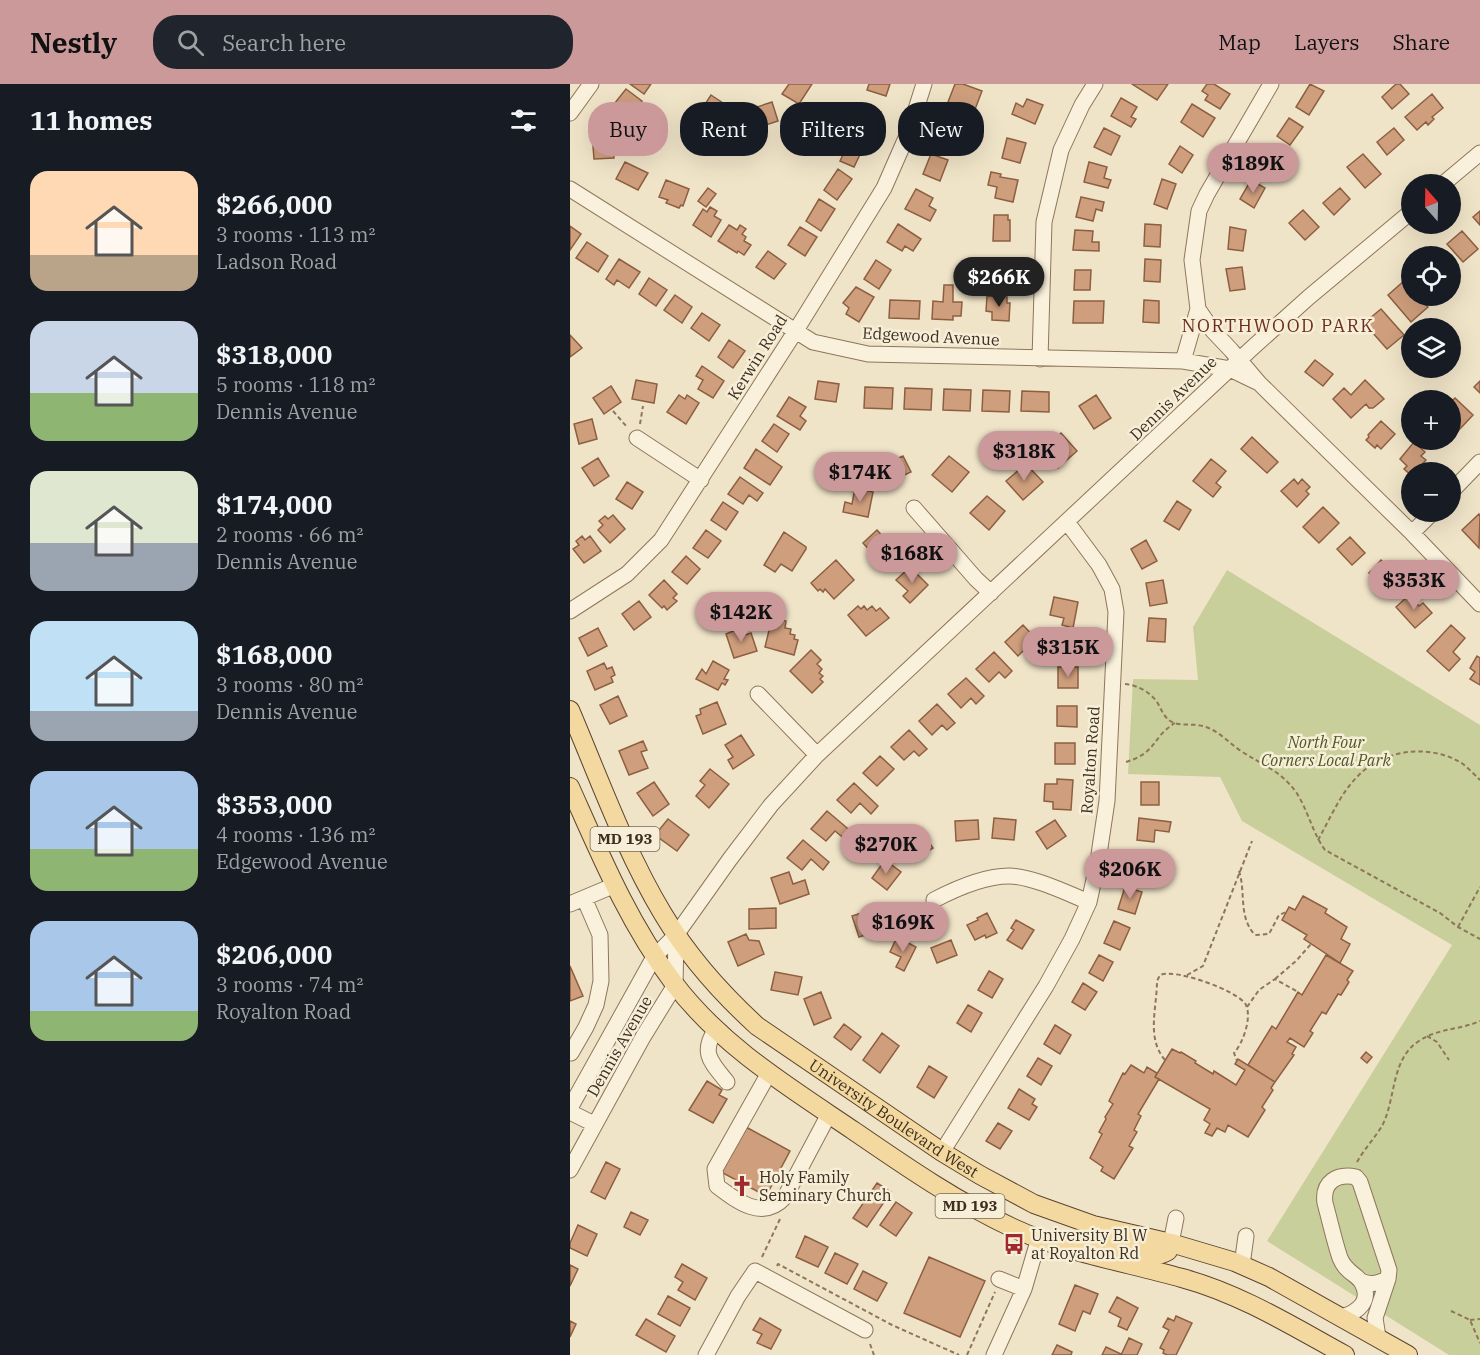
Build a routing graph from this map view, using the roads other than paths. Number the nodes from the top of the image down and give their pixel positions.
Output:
1 (591, 84) edge
2 (924, 84) edge
3 (1095, 84) edge
4 (1271, 84) edge
5 (570, 113) edge
6 (1480, 153) edge
7 (1455, 174) edge
8 (570, 189) edge
9 (1401, 220) edge
10 (1198, 309) junction
11 (795, 332) junction
12 (1040, 359) junction
13 (1183, 361) junction
14 (1235, 364) junction
15 (637, 438) road end
16 (1480, 462) edge
17 (701, 480) junction
18 (1461, 482) edge
19 (914, 508) dead end
20 (1067, 522) junction
21 (1423, 522) edge
22 (1412, 533) junction
23 (991, 593) junction
24 (1480, 604) edge
25 (570, 611) edge
26 (758, 694) dead end
27 (570, 710) edge
28 (817, 755) junction
29 (570, 787) edge
30 (615, 885) junction
31 (934, 900) dead end
32 (577, 901) edge
33 (1089, 902) junction
34 (676, 935) junction
35 (654, 957) junction
36 (675, 985) junction
37 (716, 1029) junction
38 (570, 1053) edge
39 (593, 1067) junction
40 (769, 1074) junction
41 (727, 1082) dead end
42 (570, 1110) edge
43 (829, 1114) junction
44 (594, 1125) junction
45 (942, 1152) junction
46 (570, 1170) edge
47 (1176, 1218) dead end
48 (1246, 1236) dead end
49 (1039, 1238) junction
50 (1171, 1243) junction
51 (1075, 1251) junction
52 (1242, 1265) junction
53 (1388, 1278) junction
54 (1361, 1281) junction
55 (998, 1282) road end
56 (1024, 1289) junction
57 (1342, 1317) junction
58 (865, 1330) dead end
59 (1378, 1337) junction
60 (706, 1355) edge
61 (994, 1355) edge
62 (1345, 1355) edge
63 (1408, 1355) edge

1 - 5 street
2 - 11 street, Kerwin Road
3 - 12 street
4 - 10 street
6 - 7 street
8 - 11 street, Edgewood Avenue
9 - 14 street, Dennis Avenue
10 - 13 street
10 - 14 street
11 - 12 street, Edgewood Avenue
11 - 17 street, Kerwin Road
12 - 13 street, Edgewood Avenue
13 - 14 street, Edgewood Avenue
14 - 20 street, Dennis Avenue
14 - 22 street
15 - 17 street
16 - 18 street
17 - 25 street, Kerwin Road
19 - 23 street
20 - 23 street, Dennis Avenue
20 - 33 street, Royalton Road
21 - 22 street
22 - 24 street
23 - 28 street, Dennis Avenue
26 - 28 street
27 - 34 main road, University Boulevard West / MD 193
28 - 34 street, Dennis Avenue
29 - 30 main road, University Boulevard West / MD 193
30 - 32 street
30 - 35 main road, University Boulevard West / MD 193
31 - 33 street
32 - 38 street
33 - 45 street, Royalton Road
34 - 35 street, Dennis Avenue
34 - 36 street, Dennis Avenue
34 - 45 main road, University Boulevard West / MD 193
35 - 36 main road, University Boulevard West / MD 193
35 - 39 street, Dennis Avenue
36 - 37 main road, University Boulevard West / MD 193
36 - 44 street, Dennis Avenue
37 - 40 main road, University Boulevard West / MD 193
37 - 41 street
38 - 39 street
39 - 42 street, Dennis Avenue
40 - 43 main road, University Boulevard West / MD 193
40 - 43 street
42 - 44 street
43 - 49 main road, University Boulevard West / MD 193
44 - 46 street, Dennis Avenue
45 - 50 main road, University Boulevard West / MD 193
47 - 50 street
48 - 52 street
49 - 51 main road, University Boulevard West / MD 193
49 - 56 street
50 - 51 main road
50 - 52 main road, University Boulevard West / MD 193
51 - 62 main road, University Boulevard West / MD 193
52 - 57 main road, University Boulevard West / MD 193
53 - 54 street
53 - 54 street
53 - 59 street
54 - 57 street
55 - 56 street
56 - 61 street
57 - 59 main road, University Boulevard West / MD 193
58 - 60 street
59 - 63 main road, University Boulevard West / MD 193

